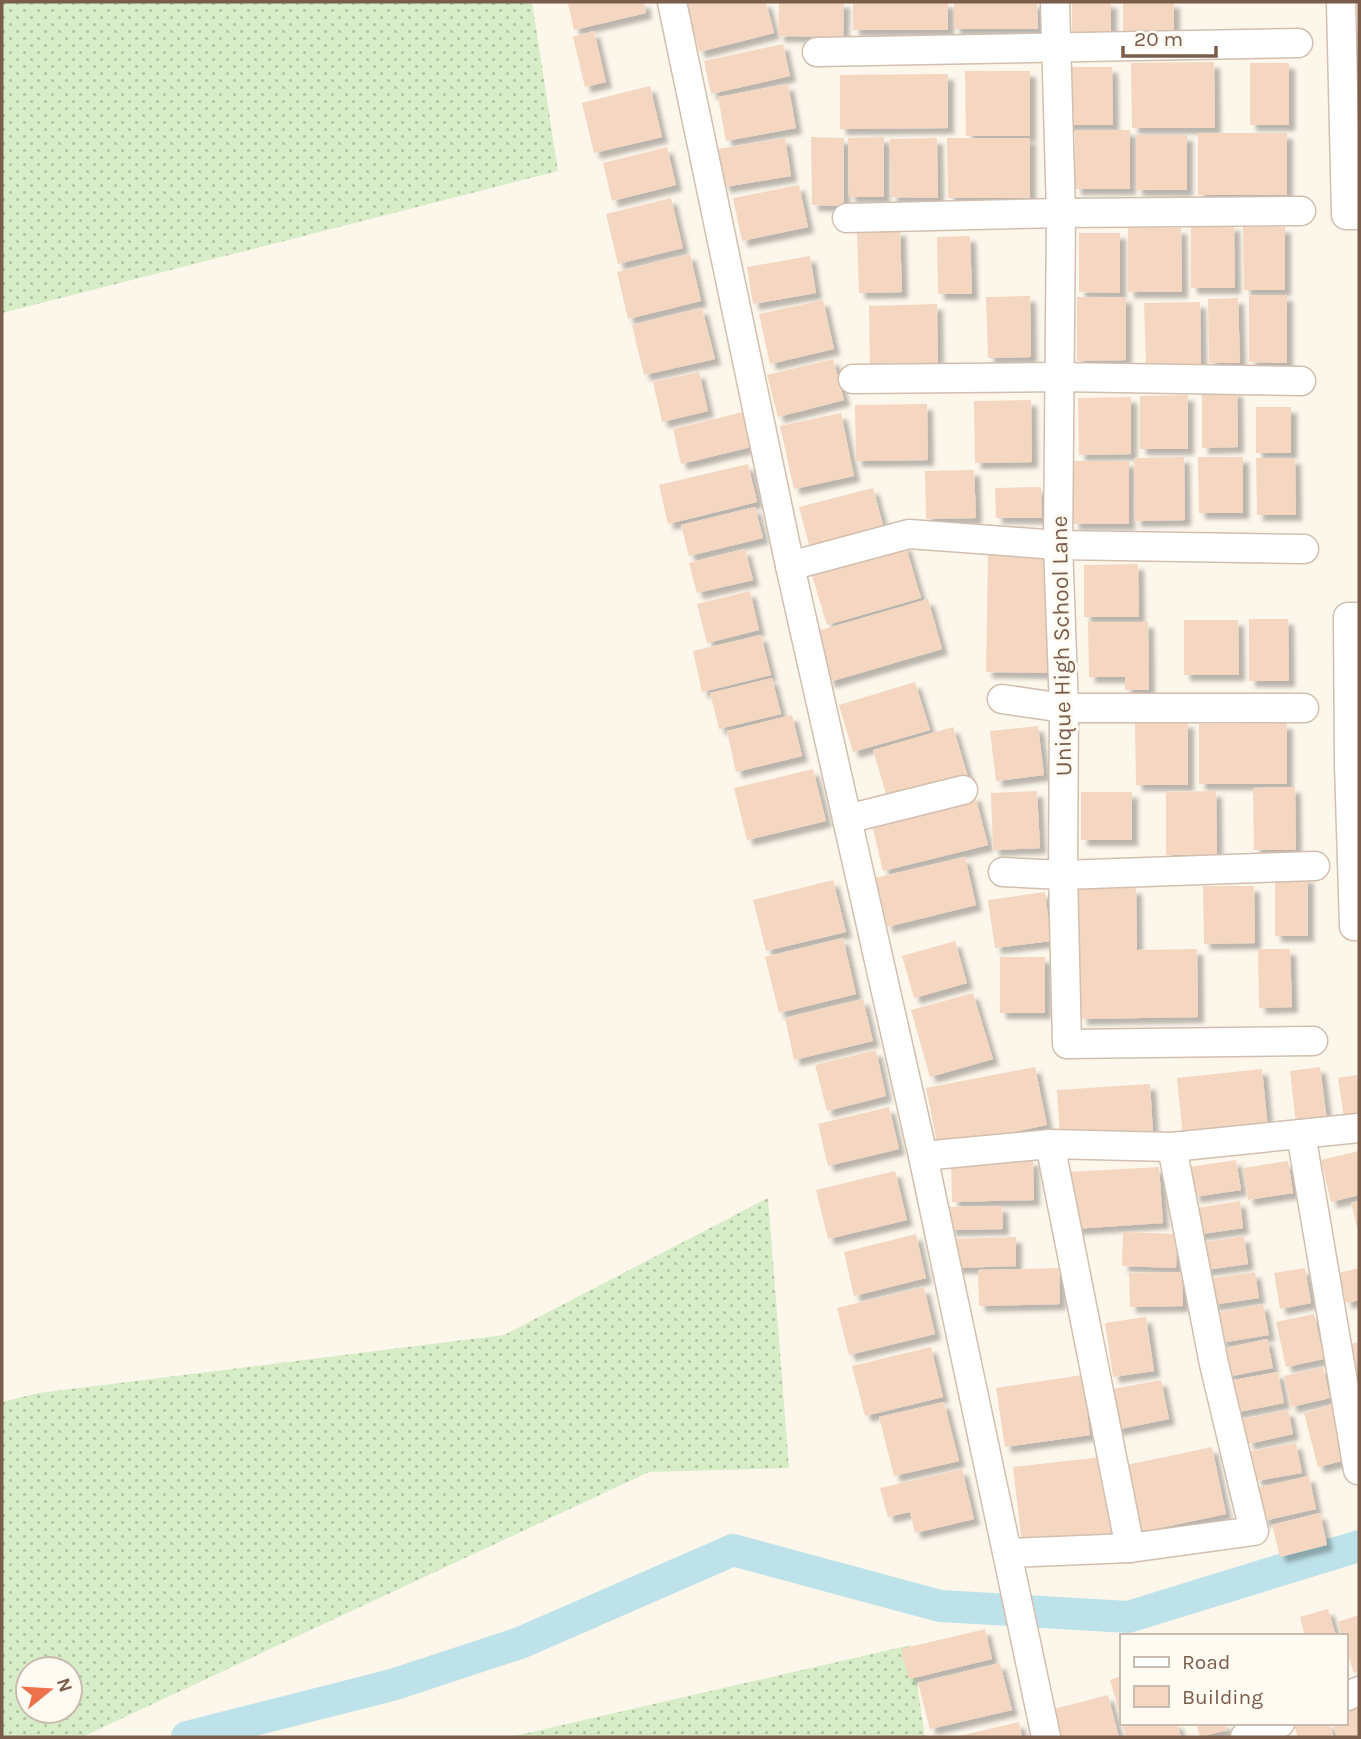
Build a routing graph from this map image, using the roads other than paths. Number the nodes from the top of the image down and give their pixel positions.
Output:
1 (672, 2) edge
2 (1055, 2) edge
3 (1341, 2) edge
4 (1298, 43) dead end
5 (1057, 49) junction
6 (817, 52) dead end
7 (1351, 71) edge
8 (1301, 211) dead end
9 (1061, 213) junction
10 (1359, 215) edge
11 (847, 218) dead end
12 (1059, 377) junction
13 (853, 379) dead end
14 (1301, 381) dead end
15 (1058, 545) junction
16 (1304, 549) dead end
17 (790, 566) junction
18 (1359, 617) edge
19 (1002, 699) dead end
20 (1064, 708) junction
21 (1304, 708) dead end
22 (1354, 764) edge
23 (963, 790) dead end
24 (847, 820) junction
25 (1315, 866) dead end
26 (1003, 872) dead end
27 (1063, 875) junction
28 (1359, 926) edge
29 (1313, 1041) dead end
30 (1359, 1128) edge
31 (1301, 1134) junction
32 (1050, 1144) junction
33 (1172, 1147) junction
34 (923, 1156) junction
35 (1358, 1471) edge
36 (1130, 1548) junction
37 (1008, 1553) junction
38 (1275, 1725) edge
39 (1046, 1737) edge
40 (1245, 1737) edge

1 - 17 street
2 - 5 street, Unique High School Lane
3 - 7 street
4 - 5 street
5 - 6 street
5 - 9 street, Unique High School Lane
7 - 10 street
8 - 9 street
9 - 11 street
9 - 12 street, Unique High School Lane
12 - 13 street
12 - 14 street
12 - 15 street, Unique High School Lane
15 - 16 street
15 - 17 street
15 - 20 street, Unique High School Lane
17 - 24 street
18 - 22 street
19 - 20 street
20 - 21 street
20 - 27 street, Unique High School Lane
22 - 28 street
23 - 24 street
24 - 34 street
25 - 27 street
26 - 27 street
27 - 29 street, Unique High School Lane
30 - 31 street
31 - 33 street
31 - 35 street
32 - 33 street
32 - 34 street
32 - 36 street
33 - 36 street
34 - 37 street
36 - 37 street
37 - 39 street
38 - 40 street

